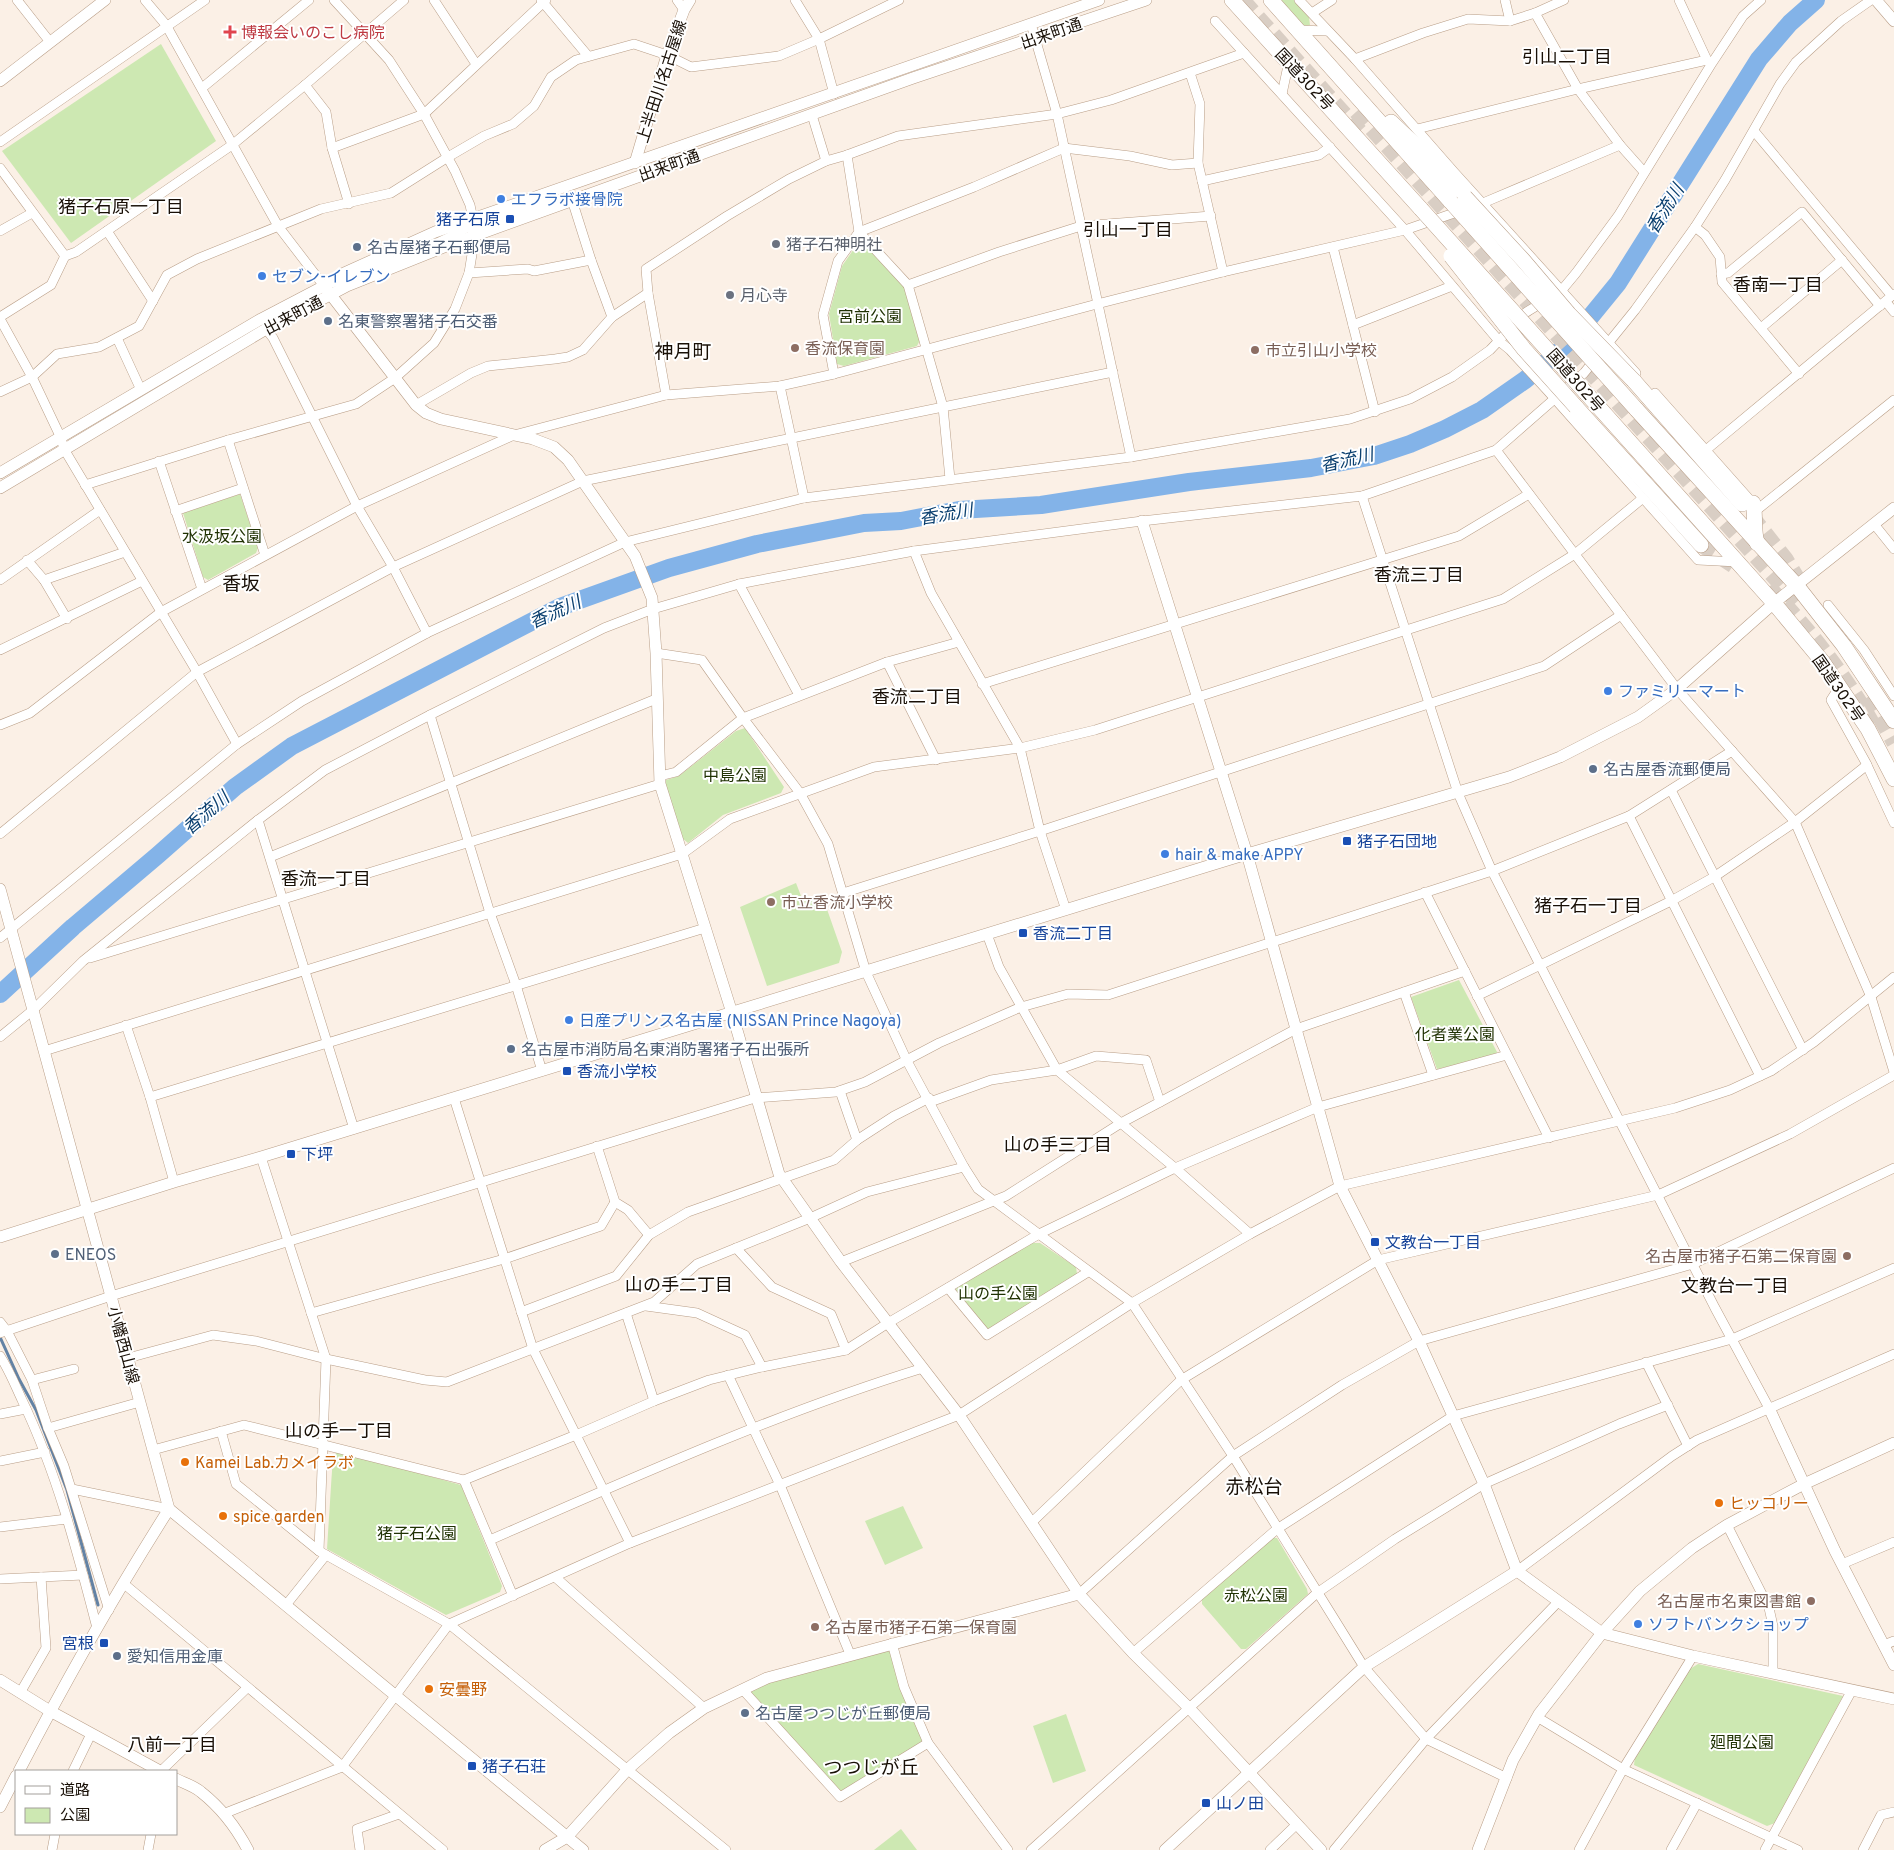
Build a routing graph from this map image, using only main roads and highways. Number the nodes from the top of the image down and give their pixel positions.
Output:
1 (1232, 0) edge
2 (1270, 0) edge
3 (1458, 199) junction
4 (1437, 227) junction
5 (1757, 543) junction
6 (1701, 545) tunnel mouth
7 (1836, 634) junction
8 (1854, 637) road end
9 (1894, 721) edge
10 (1894, 780) edge

1 - 4 highway, 国道302号, bridge
2 - 3 highway, 国道302号
3 - 5 highway, 国道302号, bridge
3 - 5 highway, bridge
4 - 6 highway, bridge
4 - 10 highway, 国道302号, bridge
5 - 7 highway, 国道302号
7 - 8 highway
7 - 9 highway, 国道302号

